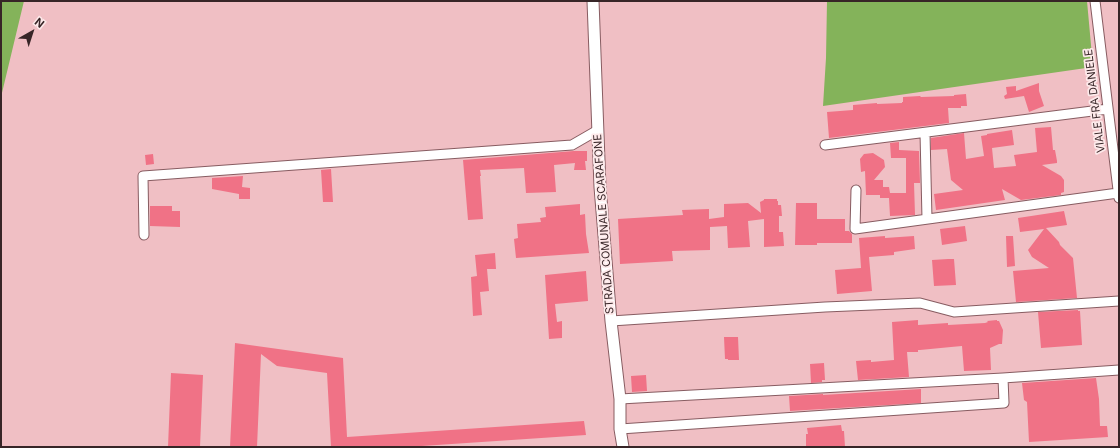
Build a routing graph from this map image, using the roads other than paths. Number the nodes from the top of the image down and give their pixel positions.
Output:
1 (593, 1) edge
2 (1095, 1) edge
3 (1108, 109) junction
4 (598, 130) junction
5 (925, 133) junction
6 (825, 145) dead end
7 (1117, 166) edge
8 (1118, 187) edge
9 (856, 190) dead end
10 (927, 219) junction
11 (144, 235) dead end
12 (1119, 302) edge
13 (611, 321) junction
14 (1119, 370) edge
15 (1003, 378) junction
16 (620, 399) junction
17 (620, 428) junction
18 (623, 447) edge

1 - 4 street, STRADA COMUNALE SCARAFONE
2 - 3 street, VIALE FRA DANIELE
3 - 5 street
3 - 7 street, VIALE FRA DANIELE
4 - 11 street
4 - 13 street, STRADA COMUNALE SCARAFONE
5 - 6 street
5 - 10 street
7 - 8 street, VIALE FRA DANIELE
8 - 10 street
9 - 10 street
12 - 13 street
13 - 16 street, STRADA COMUNALE SCARAFONE
14 - 15 street
15 - 16 street
15 - 17 street
16 - 17 street, STRADA COMUNALE SCARAFONE
17 - 18 street, STRADA COMUNALE SCARAFONE

